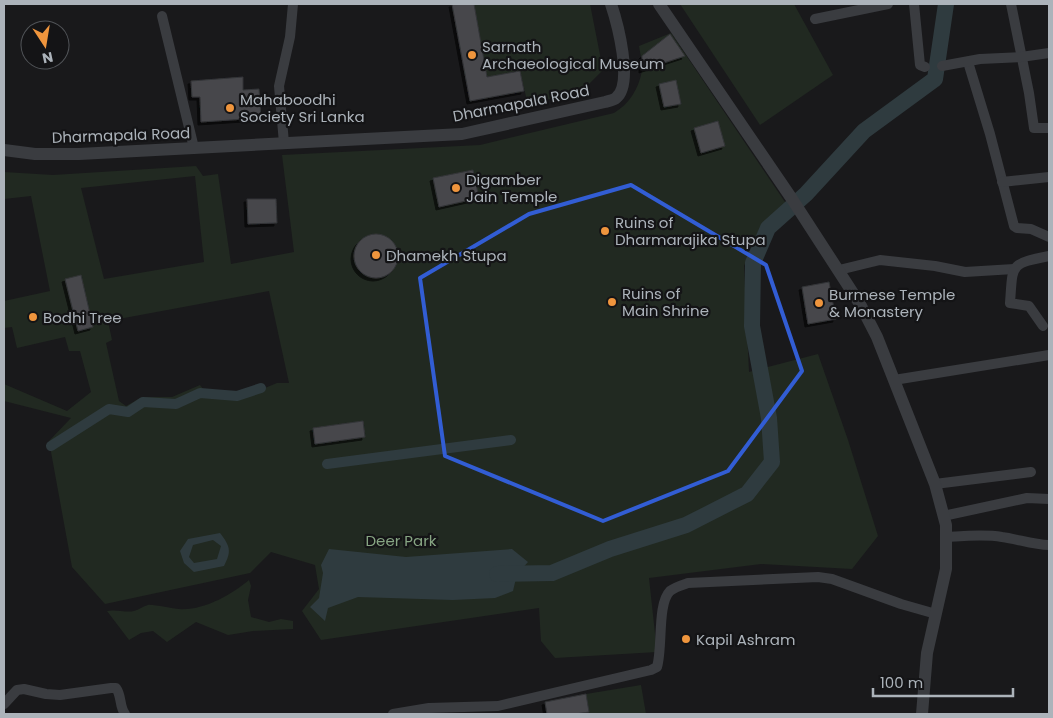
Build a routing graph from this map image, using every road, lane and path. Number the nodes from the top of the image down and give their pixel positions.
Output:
1 (293, 4) edge
2 (611, 4) edge
3 (659, 4) edge
4 (888, 4) edge
5 (914, 4) edge
6 (1011, 4) edge
7 (162, 16) dead end
8 (816, 19) dead end
9 (1049, 53) edge
10 (1021, 58) junction
11 (968, 62) junction
12 (942, 66) dead end
13 (925, 68) dead end
14 (1049, 128) edge
15 (284, 143) junction
16 (194, 148) junction
17 (4, 150) edge
18 (1049, 177) edge
19 (1002, 182) junction
20 (1049, 237) edge
21 (1049, 256) edge
22 (1014, 269) junction
23 (839, 270) junction
24 (1043, 326) dead end
25 (1049, 355) edge
26 (894, 380) junction
27 (1031, 472) dead end
28 (935, 484) junction
29 (1049, 500) edge
30 (943, 516) junction
31 (946, 537) junction
32 (1049, 545) edge
33 (936, 614) junction
34 (4, 704) edge
35 (125, 714) edge
36 (393, 714) edge
37 (922, 714) edge

1 - 15 street
2 - 15 street, Dharmapala Road
3 - 23 street
4 - 8 street
5 - 13 street
6 - 10 street
7 - 16 street
9 - 10 street
10 - 11 street
10 - 14 street
11 - 12 street
11 - 19 street
15 - 16 street, Dharmapala Road
16 - 17 street, Dharmapala Road
18 - 19 street
19 - 20 street
21 - 22 street
22 - 23 street
22 - 24 street
23 - 26 street
25 - 26 street
26 - 28 street
27 - 28 street
28 - 30 street
29 - 30 street
30 - 31 street
31 - 32 street
31 - 33 street
33 - 36 street
33 - 37 street
34 - 35 street

